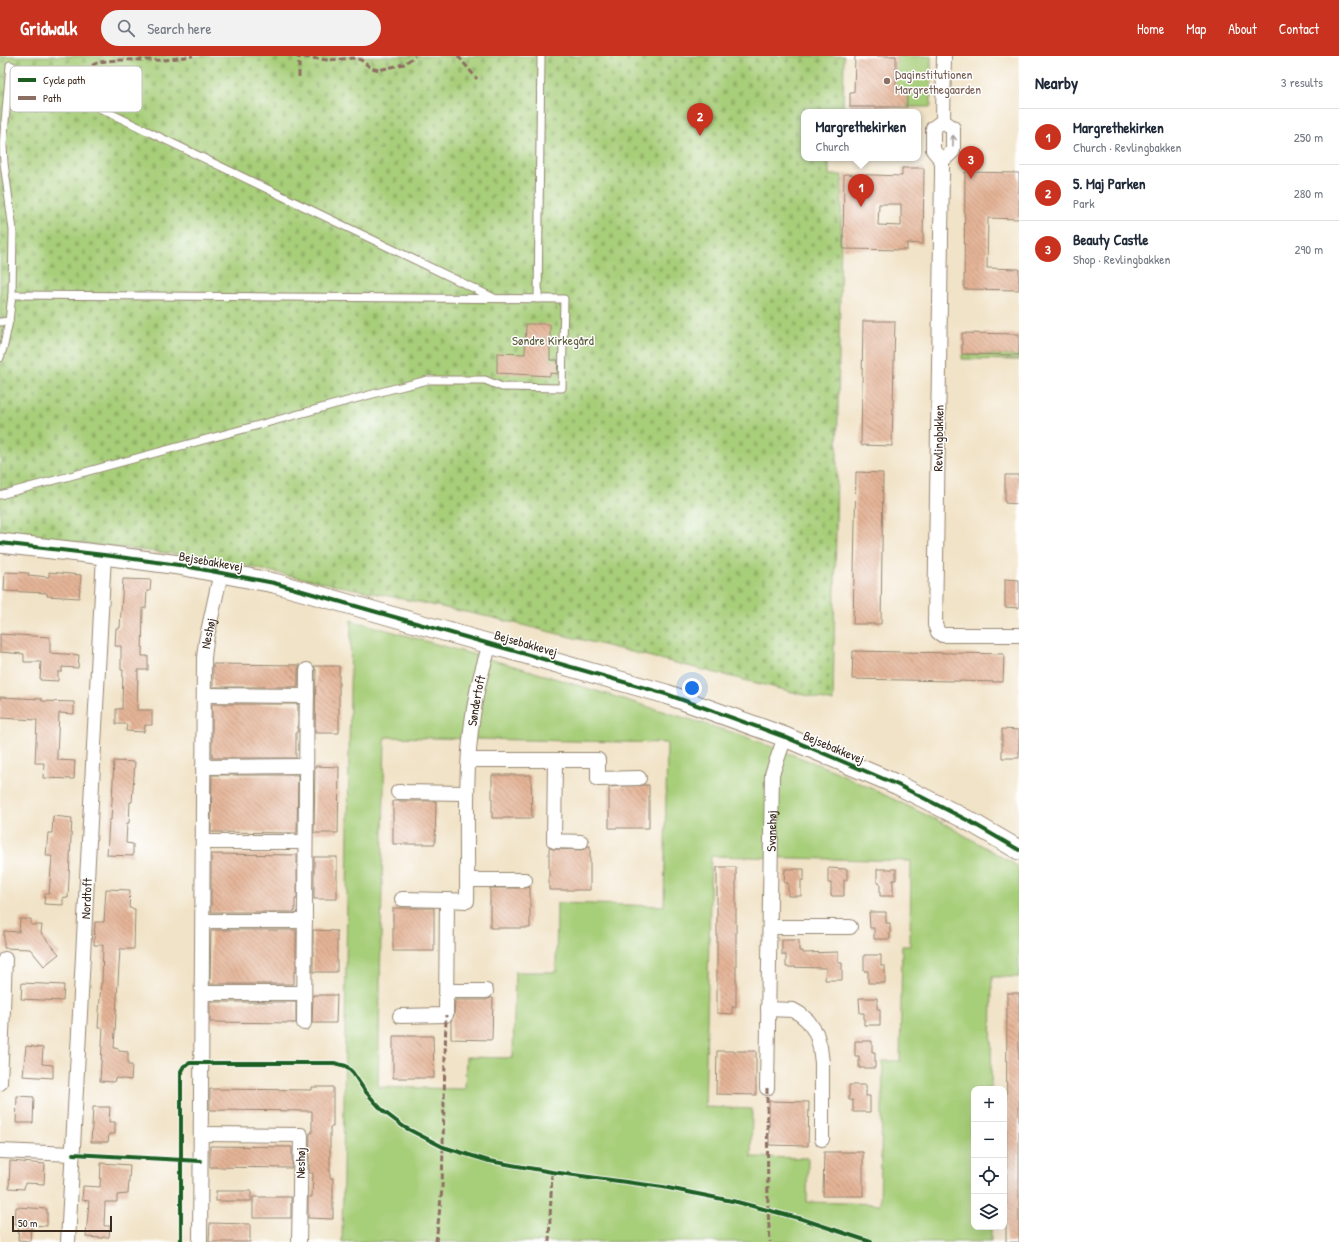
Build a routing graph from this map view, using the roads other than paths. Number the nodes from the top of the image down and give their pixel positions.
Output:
1 (541, 56) edge
2 (944, 56) edge
3 (12, 66) edge
4 (108, 112) edge
5 (943, 121) junction
6 (942, 161) junction
7 (480, 291) junction
8 (12, 295) junction
9 (466, 298) junction
10 (496, 298) junction
11 (538, 299) junction
12 (9, 321) junction
13 (0, 322) edge
14 (0, 358) edge
15 (0, 495) edge
16 (0, 543) edge
17 (104, 555) junction
18 (221, 572) junction
19 (1019, 636) edge
20 (490, 644) junction
21 (307, 670) dead end
22 (204, 695) junction
23 (307, 696) junction
24 (785, 737) junction
25 (469, 760) junction
26 (555, 760) junction
27 (306, 766) junction
28 (203, 767) junction
29 (639, 778) dead end
30 (398, 792) dead end
31 (466, 793) junction
32 (203, 842) junction
33 (305, 842) junction
34 (582, 842) dead end
35 (1019, 850) edge
36 (467, 880) junction
37 (525, 880) dead end
38 (402, 899) dead end
39 (447, 900) junction
40 (203, 921) junction
41 (305, 921) junction
42 (770, 927) junction
43 (850, 927) dead end
44 (5, 959) dead end
45 (447, 991) junction
46 (486, 991) dead end
47 (202, 993) junction
48 (304, 993) junction
49 (768, 1009) junction
50 (400, 1016) dead end
51 (304, 1023) dead end
52 (0, 1083) edge
53 (767, 1088) dead end
54 (202, 1134) junction
55 (822, 1139) dead end
56 (0, 1151) edge
57 (73, 1154) junction
58 (68, 1242) edge
59 (200, 1242) edge
60 (299, 1242) edge

1 - 11 lane
2 - 5 street
3 - 8 lane
4 - 7 lane
5 - 6 street, Revlingbakken
6 -> 5 street
6 - 19 street, Revlingbakken
7 - 9 lane
7 - 10 lane
8 - 9 lane
8 - 12 lane
9 - 10 lane
10 - 11 lane
11 - 15 lane
12 - 13 lane
12 - 14 lane
16 - 17 street, Bejsebakkevej
17 - 18 street, Bejsebakkevej
17 - 57 street, Nordtoft
18 - 20 street, Bejsebakkevej
18 - 22 street, Neshøj
20 - 24 street, Bejsebakkevej
20 - 25 street, Søndertoft
21 - 23 street
22 - 23 street
22 - 28 street, Neshøj
23 - 27 street
24 - 35 street, Bejsebakkevej
24 - 42 street, Svanehøj
25 - 26 street
25 - 31 street, Søndertoft
26 - 29 street
26 - 34 street
27 - 28 street
27 - 33 street
28 - 32 street, Neshøj
30 - 31 street
31 - 36 street, Søndertoft
32 - 33 street
32 - 40 street, Neshøj
33 - 41 street
36 - 37 street
36 - 39 street, Søndertoft
38 - 39 street, Søndertoft
39 - 45 street
40 - 41 street
40 - 47 street, Neshøj
41 - 48 street
42 - 43 street
42 - 49 street, Svanehøj
44 - 52 street
45 - 46 street
45 - 50 street
47 - 48 street
47 - 54 street, Neshøj
48 - 51 street
49 - 53 street, Svanehøj
49 - 55 street
54 - 59 street, Neshøj
54 - 60 street, Neshøj
56 - 57 street
57 - 58 street, Nordtoft

